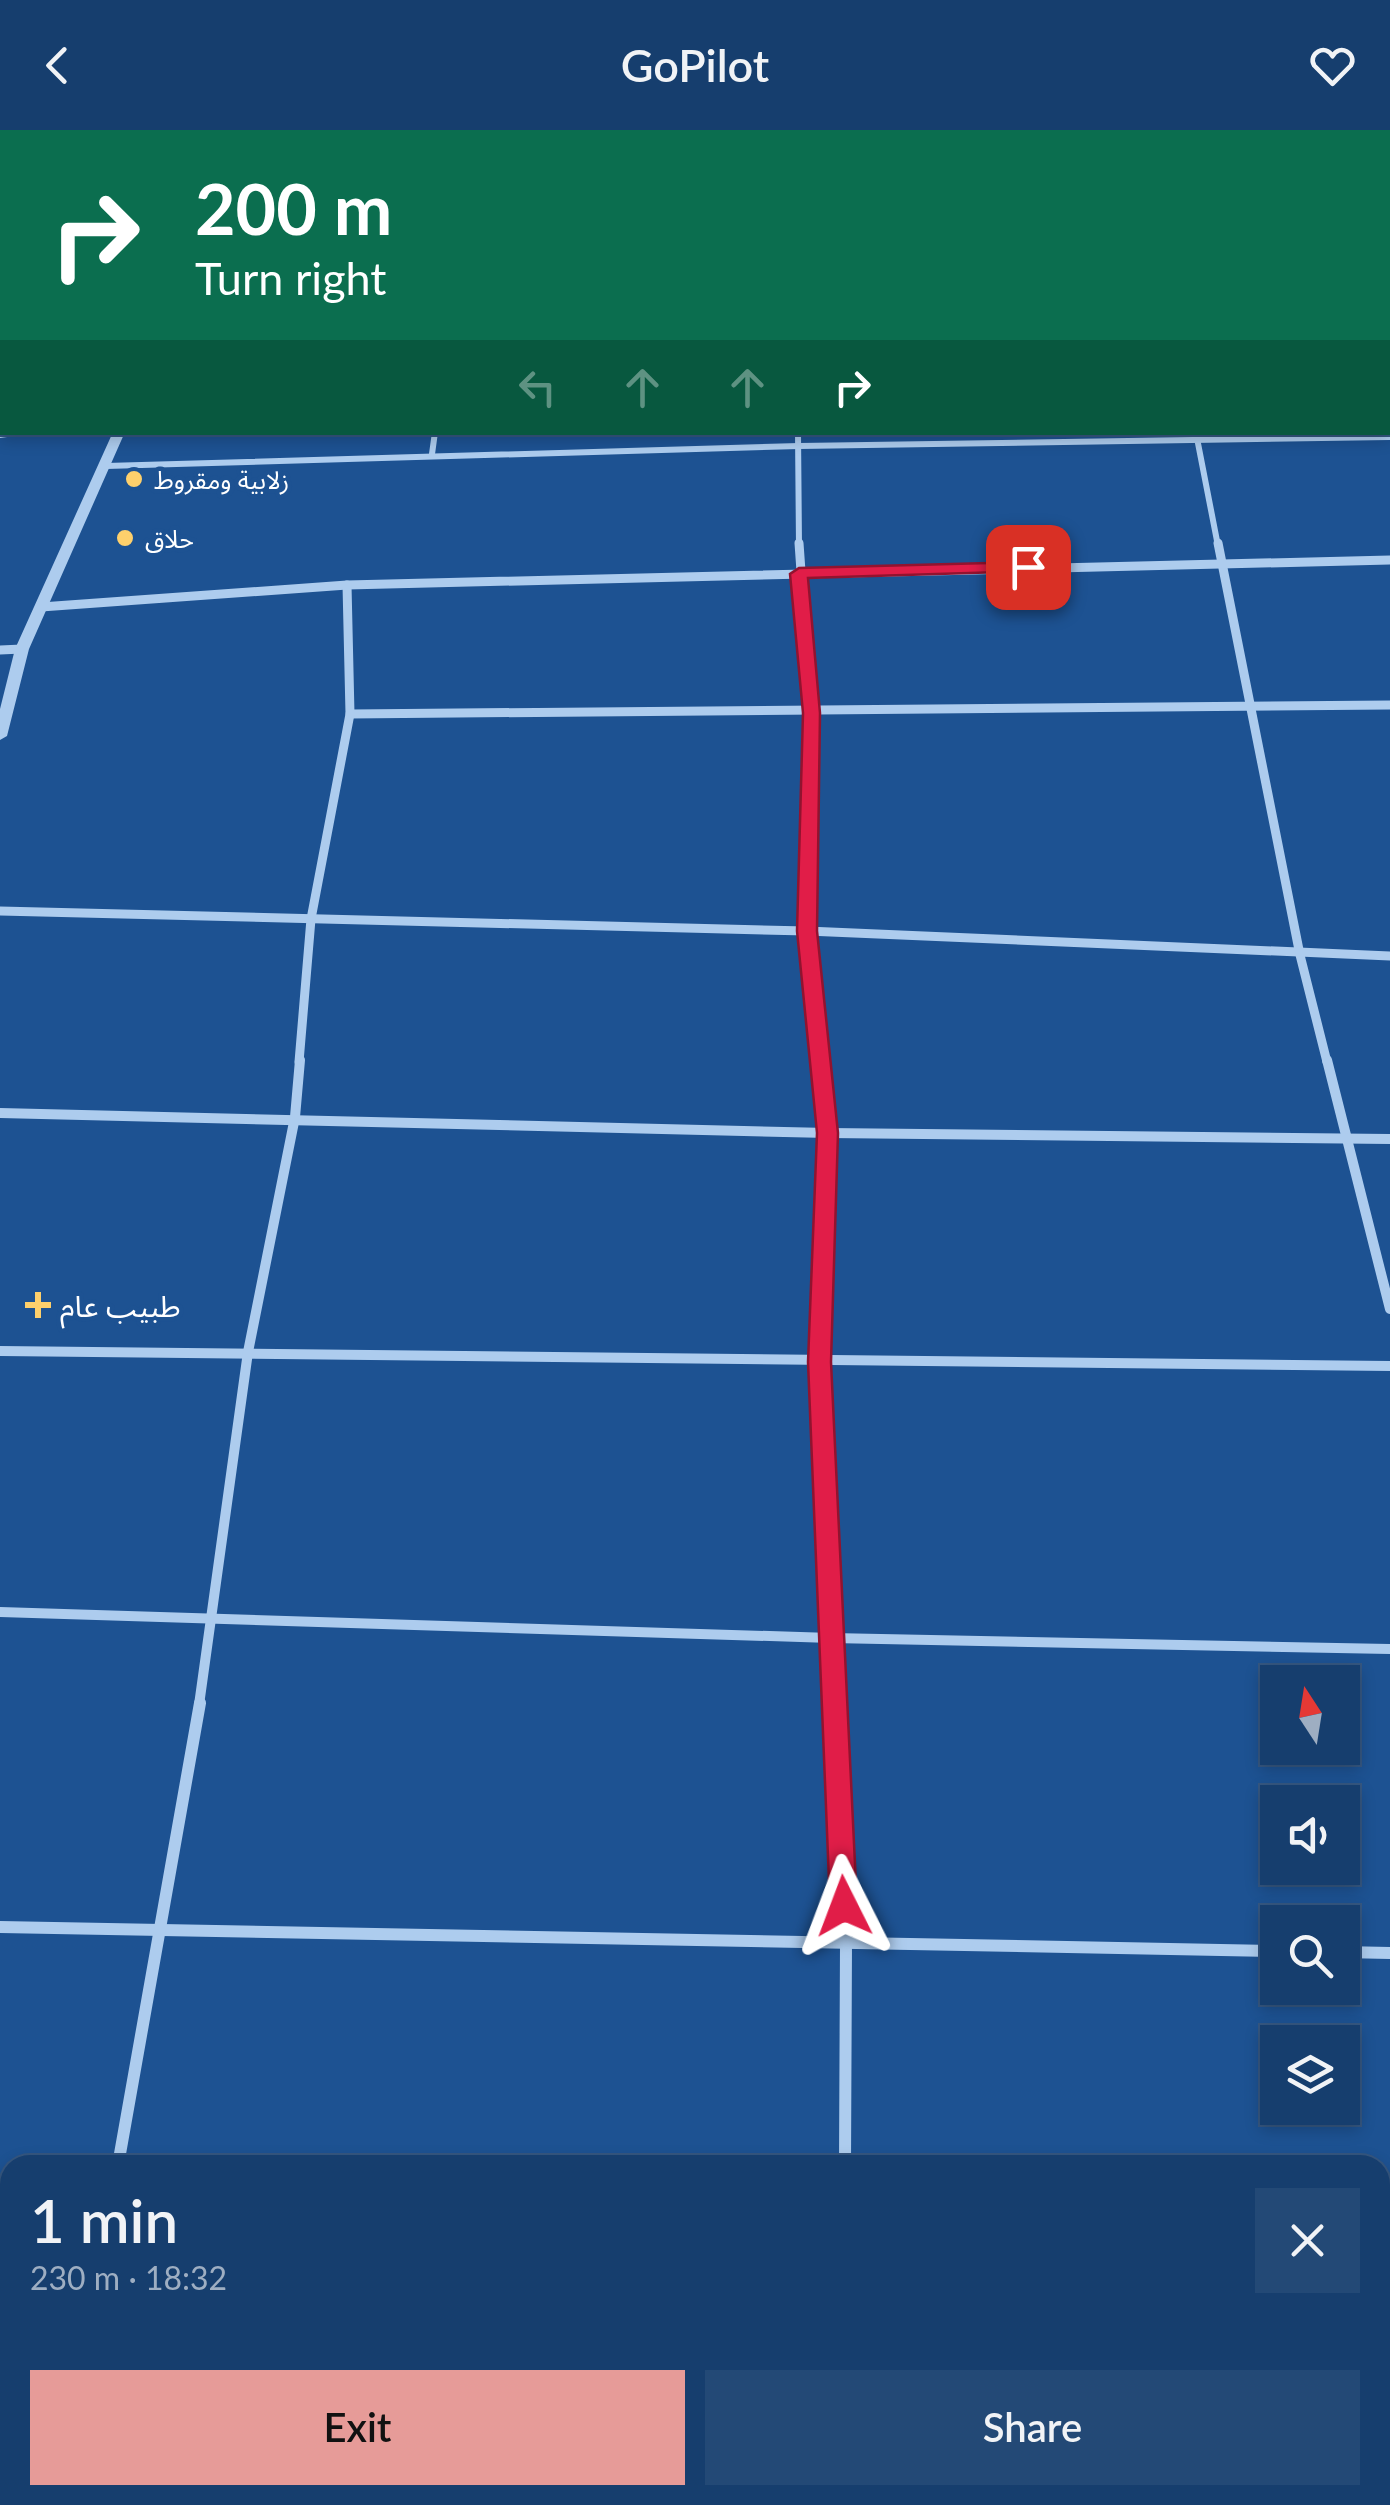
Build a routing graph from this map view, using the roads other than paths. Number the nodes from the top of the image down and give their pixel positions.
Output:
1 (118, 435) edge
2 (435, 435) edge
3 (798, 435) edge
4 (1196, 435) edge
5 (1390, 437) edge
6 (799, 446) junction
7 (432, 454) junction
8 (106, 466) junction
9 (1390, 560) edge
10 (1218, 562) junction
11 (799, 574) junction
12 (347, 585) junction
13 (41, 607) junction
14 (22, 649) junction
15 (0, 650) edge
16 (1254, 704) junction
17 (1390, 706) edge
18 (812, 713) junction
19 (350, 714) junction
20 (0, 736) edge
21 (0, 911) edge
22 (310, 919) junction
23 (807, 931) junction
24 (1300, 955) junction
25 (1390, 956) edge
26 (0, 1113) edge
27 (296, 1116) junction
28 (828, 1133) junction
29 (1346, 1137) junction
30 (1390, 1139) edge
31 (1390, 1309) edge
32 (0, 1351) edge
33 (248, 1352) junction
34 (820, 1362) junction
35 (1390, 1366) edge
36 (0, 1612) edge
37 (215, 1617) junction
38 (831, 1638) junction
39 (1390, 1649) edge
40 (0, 1927) edge
41 (162, 1932) junction
42 (846, 1944) junction
43 (1260, 1951) edge
44 (1360, 1952) edge
45 (1390, 1953) edge
46 (120, 2155) edge
47 (845, 2155) edge

1 - 8 street
2 - 7 street
3 - 6 street
4 - 5 street
4 - 6 street
4 - 10 street
6 - 7 street
6 - 11 street
7 - 8 street
8 - 13 street
9 - 10 street
10 - 11 street
10 - 16 street
11 - 12 street
11 - 18 street
12 - 13 street
12 - 19 street
13 - 14 street
14 - 15 street
14 - 20 street
16 - 17 street
16 - 18 street
16 - 24 street
18 - 19 street
18 - 23 street
19 - 22 street
21 - 22 street
22 - 23 street
22 - 27 street
23 - 24 street
23 - 28 street
24 - 25 street
24 - 29 street
26 - 27 street
27 - 28 street
27 - 33 street
28 - 29 street
28 - 34 street
29 - 30 street
29 - 31 street
32 - 33 street
33 - 34 street
33 - 37 street
34 - 35 street
34 - 38 street
36 - 37 street
37 - 38 street
37 - 41 street
38 - 39 street
38 - 42 street
40 - 41 street
41 - 42 street
41 - 46 street
42 - 43 street
42 - 47 street
44 - 45 street

